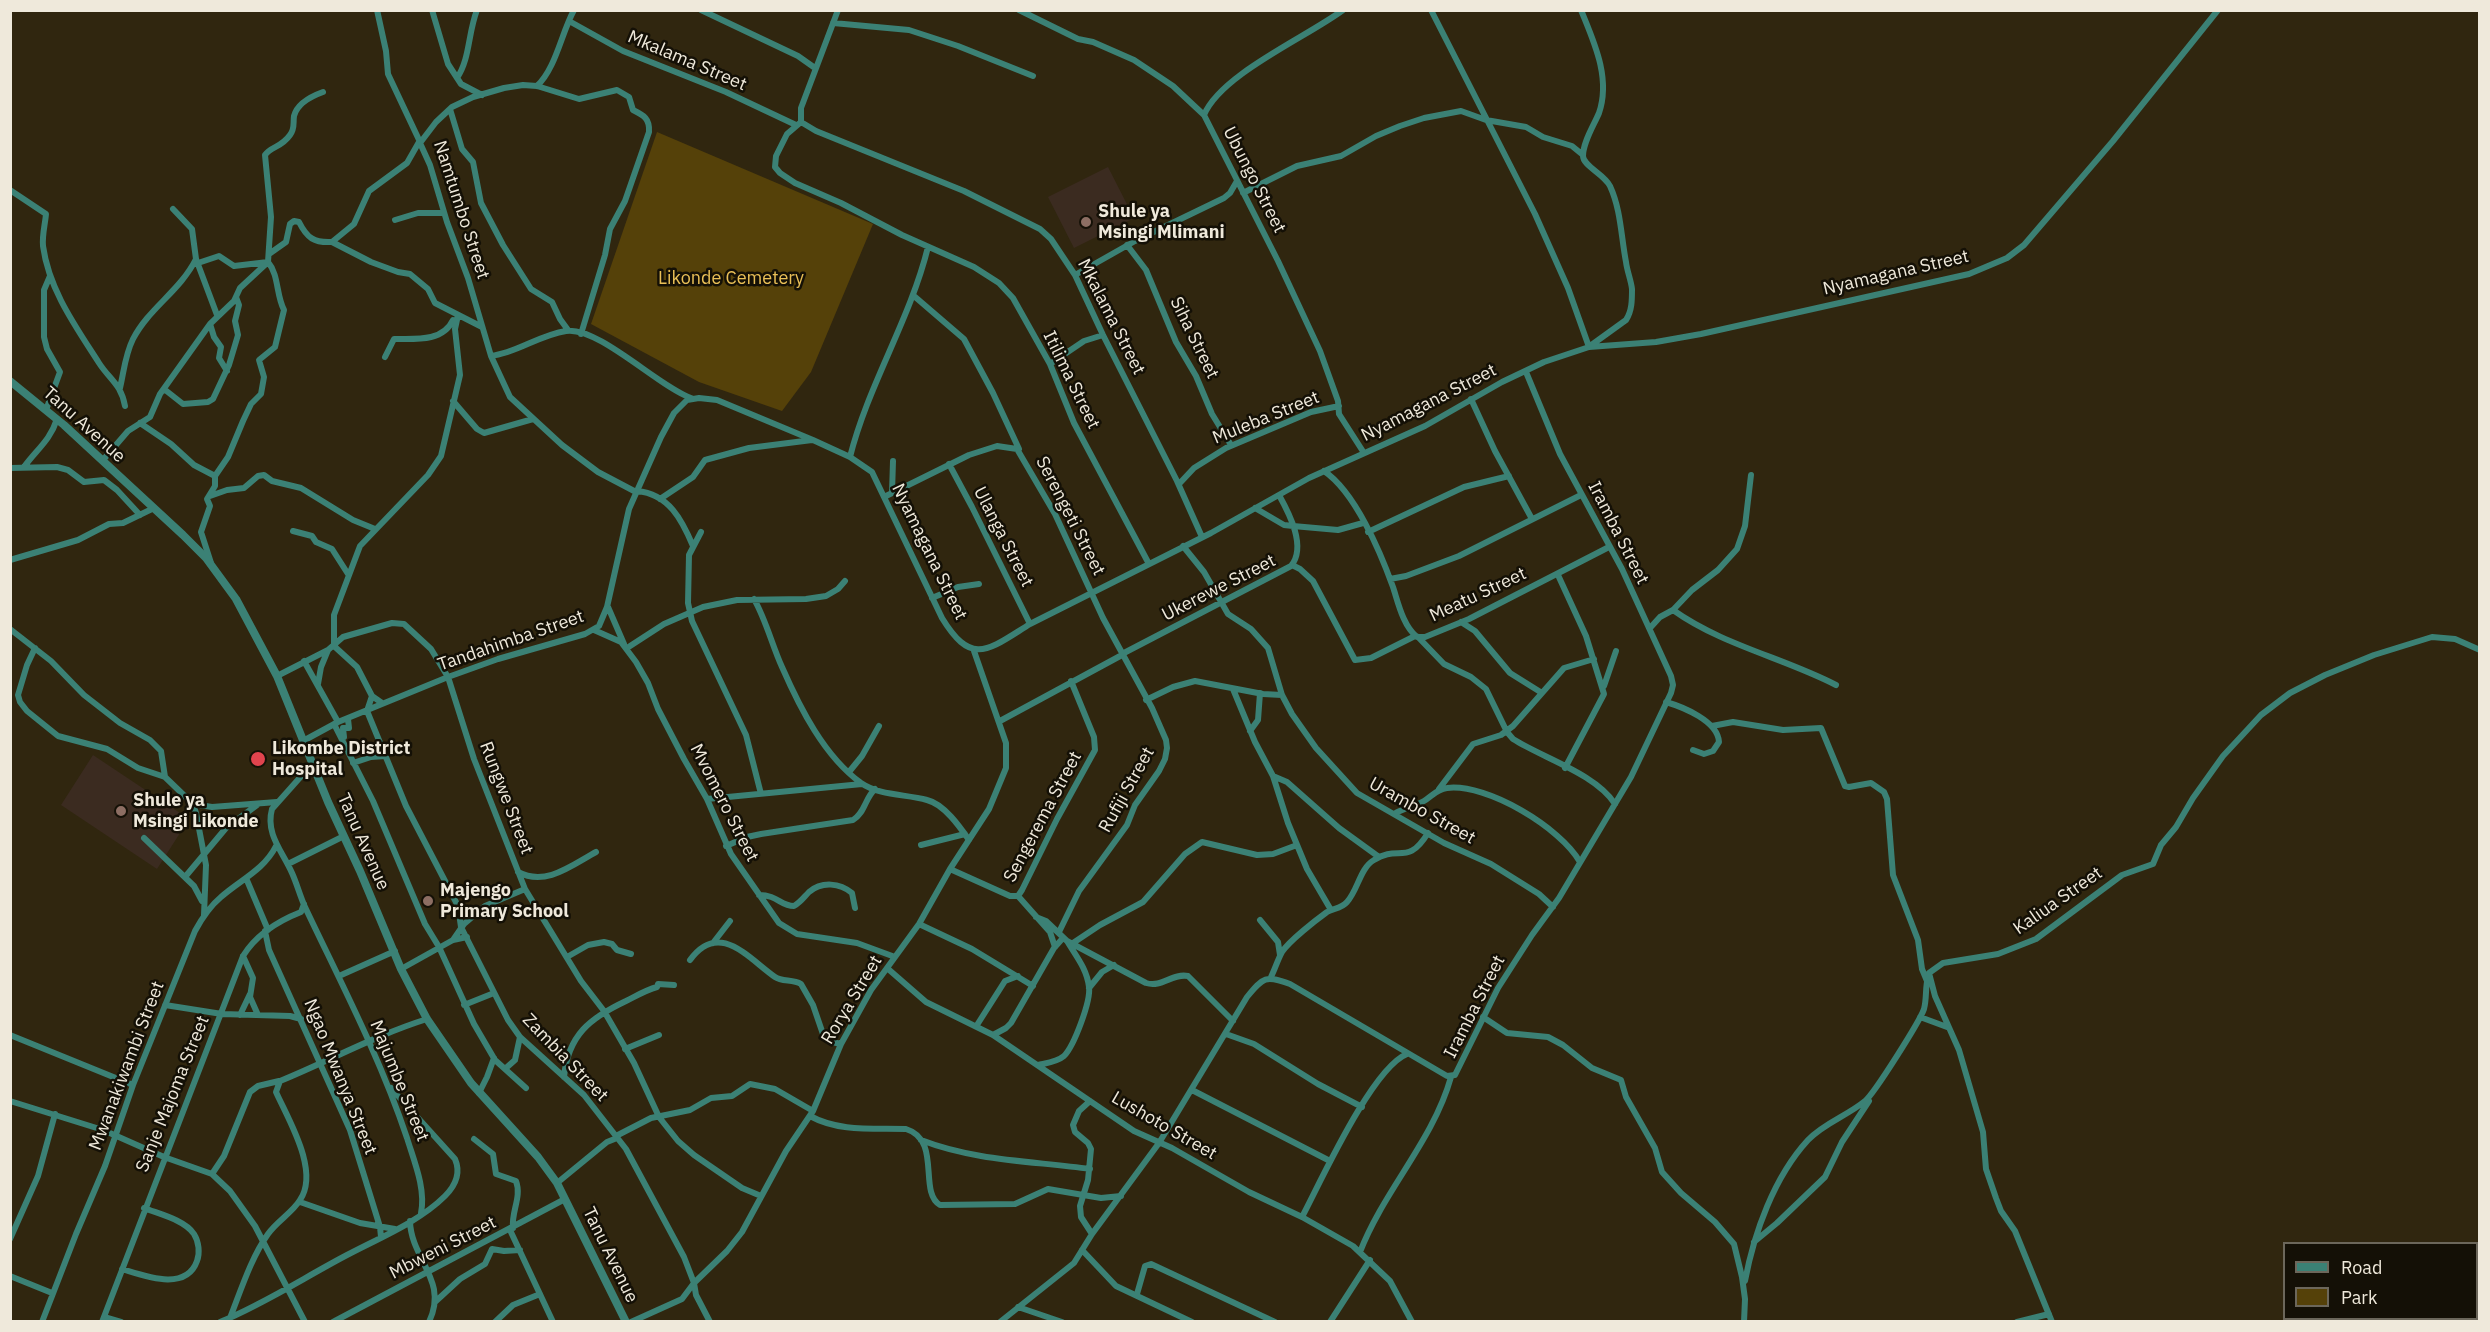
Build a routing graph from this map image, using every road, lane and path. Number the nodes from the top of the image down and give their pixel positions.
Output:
1 (377, 10) edge
2 (432, 10) edge
3 (477, 10) edge
4 (574, 10) edge
5 (701, 10) edge
6 (838, 10) edge
7 (1018, 10) edge
8 (1343, 10) edge
9 (1431, 10) edge
10 (1581, 10) edge
11 (2218, 10) edge
12 (568, 21) junction
13 (833, 23) junction
14 (815, 68) junction
15 (1033, 76) dead end
16 (457, 78) junction
17 (537, 86) junction
18 (323, 92) dead end
19 (482, 95) junction
20 (450, 109) junction
21 (1204, 114) junction
22 (1486, 120) junction
23 (799, 124) junction
24 (420, 141) junction
25 (1583, 155) junction
26 (1237, 181) junction
27 (10, 190) edge
28 (1243, 193) junction
29 (173, 209) dead end
30 (444, 213) junction
31 (395, 220) dead end
32 (332, 242) junction
33 (1126, 245) junction
34 (928, 247) junction
35 (269, 254) junction
36 (197, 261) junction
37 (268, 262) junction
38 (1075, 275) junction
39 (50, 276) junction
40 (914, 296) junction
41 (236, 297) junction
42 (477, 306) junction
43 (217, 315) junction
44 (457, 315) junction
45 (467, 321) junction
46 (210, 324) junction
47 (482, 327) junction
48 (568, 330) junction
49 (581, 334) junction
50 (1102, 335) junction
51 (1590, 346) junction
52 (491, 356) junction
53 (385, 357) dead end
54 (1050, 364) junction
55 (227, 371) junction
56 (1526, 372) junction
57 (10, 381) edge
58 (120, 388) junction
59 (164, 389) junction
60 (692, 399) junction
61 (1471, 399) junction
62 (453, 401) junction
63 (125, 406) dead end
64 (1339, 406) junction
65 (46, 410) junction
66 (57, 419) junction
67 (533, 419) junction
68 (140, 423) junction
69 (813, 440) junction
70 (1231, 445) junction
71 (1021, 452) junction
72 (1364, 453) junction
73 (850, 457) junction
74 (103, 460) junction
75 (892, 461) dead end
76 (949, 464) junction
77 (24, 467) junction
78 (10, 468) edge
79 (1324, 471) junction
80 (1751, 475) dead end
81 (215, 476) junction
82 (1509, 476) junction
83 (1179, 484) junction
84 (637, 492) junction
85 (892, 493) junction
86 (1279, 495) junction
87 (1581, 495) junction
88 (210, 496) junction
89 (884, 497) junction
90 (660, 499) junction
91 (154, 508) junction
92 (1255, 508) junction
93 (140, 515) junction
94 (1532, 519) junction
95 (1363, 523) junction
96 (1293, 526) junction
97 (375, 529) junction
98 (293, 531) dead end
99 (701, 532) dead end
100 (1368, 532) junction
101 (1202, 537) junction
102 (693, 546) junction
103 (1183, 546) junction
104 (1609, 547) junction
105 (10, 560) edge
106 (1149, 564) junction
107 (1292, 565) junction
108 (212, 566) junction
109 (348, 574) junction
110 (1558, 575) junction
111 (1390, 579) junction
112 (845, 581) dead end
113 (980, 584) dead end
114 (1091, 592) junction
115 (932, 598) junction
116 (754, 599) junction
117 (1221, 601) junction
118 (608, 606) junction
119 (1673, 610) junction
120 (690, 613) junction
121 (1461, 622) junction
122 (1030, 624) junction
123 (1650, 628) junction
124 (10, 629) edge
125 (594, 630) junction
126 (1416, 637) junction
127 (626, 646) junction
128 (35, 648) junction
129 (331, 648) junction
130 (2480, 650) edge
131 (974, 651) junction
132 (1616, 651) dead end
133 (1122, 655) junction
134 (1594, 659) junction
135 (304, 661) junction
136 (277, 676) junction
137 (448, 677) junction
138 (1071, 681) junction
139 (318, 685) junction
140 (1836, 685) dead end
141 (1233, 689) junction
142 (1604, 690) junction
143 (1260, 693) junction
144 (1542, 693) junction
145 (1282, 695) junction
146 (372, 696) junction
147 (1146, 700) junction
148 (1666, 702) junction
149 (382, 703) junction
150 (367, 711) junction
151 (348, 719) junction
152 (999, 721) junction
153 (336, 723) junction
154 (879, 726) dead end
155 (1712, 726) junction
156 (1250, 731) junction
157 (1506, 732) junction
158 (303, 741) junction
159 (345, 745) junction
160 (1693, 750) dead end
161 (386, 756) junction
162 (354, 763) junction
163 (312, 764) junction
164 (1565, 768) junction
165 (849, 772) junction
166 (1274, 776) junction
167 (165, 777) junction
168 (863, 784) junction
169 (875, 789) junction
170 (1437, 791) junction
171 (761, 794) junction
172 (707, 799) junction
173 (277, 802) junction
174 (193, 804) junction
175 (1615, 804) junction
176 (257, 805) junction
177 (1394, 814) junction
178 (1428, 833) junction
179 (965, 834) junction
180 (344, 836) junction
181 (144, 838) dead end
182 (969, 840) junction
183 (921, 845) dead end
184 (1297, 845) junction
185 (276, 846) junction
186 (726, 846) junction
187 (596, 852) dead end
188 (205, 855) junction
189 (1379, 857) junction
190 (1580, 862) junction
191 (288, 864) junction
192 (950, 868) junction
193 (518, 872) junction
194 (185, 877) junction
195 (246, 878) junction
196 (525, 889) junction
197 (759, 895) junction
198 (1018, 896) junction
199 (203, 902) junction
200 (304, 904) junction
201 (1553, 906) junction
202 (855, 908) dead end
203 (1332, 910) junction
204 (301, 912) junction
205 (204, 915) junction
206 (309, 915) junction
207 (1036, 918) junction
208 (1260, 920) dead end
209 (730, 921) dead end
210 (919, 924) junction
211 (461, 927) junction
212 (267, 931) junction
213 (467, 937) junction
214 (1065, 938) junction
215 (453, 940) junction
216 (713, 943) junction
217 (1055, 946) junction
218 (439, 947) junction
219 (395, 951) junction
220 (631, 954) dead end
221 (243, 956) junction
222 (1280, 956) junction
223 (567, 957) junction
224 (895, 957) junction
225 (690, 960) dead end
226 (1114, 965) junction
227 (887, 968) junction
228 (401, 969) junction
229 (1929, 973) junction
230 (339, 976) junction
231 (1018, 976) junction
232 (1271, 977) junction
233 (1927, 981) junction
234 (674, 985) dead end
235 (1033, 986) junction
236 (1089, 989) junction
237 (250, 993) junction
238 (494, 993) junction
239 (165, 1005) junction
240 (464, 1005) junction
241 (604, 1011) junction
242 (222, 1014) junction
243 (240, 1015) junction
244 (258, 1016) junction
245 (1483, 1017) junction
246 (1920, 1017) junction
247 (301, 1019) junction
248 (427, 1019) junction
249 (1233, 1021) junction
250 (976, 1025) junction
251 (1947, 1027) junction
252 (1226, 1034) junction
253 (10, 1035) edge
254 (659, 1035) dead end
255 (993, 1035) junction
256 (520, 1037) junction
257 (369, 1041) junction
258 (841, 1044) junction
259 (626, 1049) junction
260 (1407, 1054) junction
261 (494, 1056) junction
262 (322, 1065) junction
263 (1038, 1065) junction
264 (506, 1068) junction
265 (564, 1077) junction
266 (1450, 1077) junction
267 (1882, 1080) junction
268 (280, 1081) junction
269 (387, 1083) junction
270 (134, 1085) junction
271 (526, 1088) dead end
272 (1192, 1090) junction
273 (479, 1093) junction
274 (10, 1101) edge
275 (1090, 1101) junction
276 (1362, 1107) junction
277 (55, 1114) junction
278 (811, 1114) junction
279 (659, 1117) junction
280 (115, 1135) junction
281 (617, 1137) junction
282 (474, 1139) dead end
283 (921, 1140) junction
284 (1159, 1143) junction
285 (164, 1157) junction
286 (1330, 1161) junction
287 (1090, 1169) junction
288 (212, 1174) junction
289 (557, 1183) junction
290 (1083, 1194) junction
291 (761, 1196) junction
292 (1121, 1196) junction
293 (565, 1198) junction
294 (300, 1202) junction
295 (144, 1208) junction
296 (421, 1213) junction
297 (10, 1217) edge
298 (1302, 1217) junction
299 (18, 1221) junction
300 (410, 1221) junction
301 (380, 1226) junction
302 (395, 1229) junction
303 (512, 1229) junction
304 (1092, 1234) junction
305 (381, 1237) junction
306 (10, 1239) edge
307 (264, 1241) junction
308 (1753, 1242) junction
309 (520, 1250) junction
310 (1082, 1250) junction
311 (1360, 1252) junction
312 (1370, 1260) junction
313 (122, 1269) junction
314 (429, 1271) junction
315 (10, 1276) edge
316 (694, 1282) junction
317 (289, 1288) junction
318 (1743, 1288) junction
319 (52, 1293) junction
320 (540, 1294) junction
321 (1137, 1294) junction
322 (435, 1302) junction
323 (1018, 1307) junction
324 (2049, 1314) junction
325 (230, 1318) junction
326 (103, 1319) edge
327 (552, 1320) edge
328 (42, 1322) edge
329 (121, 1322) edge
330 (220, 1322) edge
331 (305, 1322) edge
332 (333, 1322) edge
333 (429, 1322) edge
334 (495, 1322) edge
335 (626, 1322) edge
336 (631, 1322) edge
337 (710, 1322) edge
338 (1000, 1322) edge
339 (1062, 1322) edge
340 (1192, 1322) edge
341 (1275, 1322) edge
342 (1330, 1322) edge
343 (1412, 1322) edge
344 (1743, 1322) edge
345 (2018, 1322) edge
346 (2052, 1322) edge

1 - 24 street
2 - 16 street
3 - 16 street
4 - 12 street
5 - 14 street
6 - 13 street
7 - 21 street, Ubungo Street
8 - 21 street
9 - 22 street
10 - 25 street
11 - 51 street, Nyamagana Street
12 - 17 street
12 - 23 street, Mkalama Street
13 - 14 street
13 - 15 street
14 - 23 street
16 - 19 street
17 - 19 street, Namtumbo Street
17 - 49 street, Namtumbo Street
18 - 35 street
19 - 20 street, Namtumbo Street
20 - 24 street, Namtumbo Street
20 - 48 street
21 - 26 street, Ubungo Street
22 - 25 street
22 - 28 street
22 - 51 street
23 - 34 street, Itilima Street
23 - 38 street, Mkalama Street
24 - 30 street, Namtumbo Street
24 - 32 street
25 - 51 street
26 - 28 street, Ubungo Street
26 - 33 street
27 - 39 street
28 - 64 street, Ubungo Street
29 - 36 street
30 - 31 street
30 - 42 street, Namtumbo Street
32 - 35 street
32 - 44 street
33 - 38 street
33 - 70 street, Siha Street
34 - 40 street
34 - 54 street, Itilima Street
35 - 37 street
36 - 37 street
36 - 43 street
36 - 58 street
37 - 41 street
37 - 81 street
38 - 50 street, Mkalama Street
39 - 58 street
39 - 65 street
40 - 71 street, Serengeti Street
40 - 73 street
41 - 43 street
41 - 55 street
42 - 45 street
42 - 47 street, Namtumbo Street
43 - 46 street
44 - 45 street
44 - 53 street
44 - 62 street
45 - 47 street
46 - 55 street
46 - 59 street
47 - 52 street, Namtumbo Street
48 - 49 street
48 - 52 street
49 - 60 street
50 - 54 street
50 - 83 street, Mkalama Street
51 - 56 street, Nyamagana Street
52 - 67 street, Namtumbo Street
54 - 106 street, Itilima Street
55 - 59 street
56 - 61 street, Nyamagana Street
56 - 87 street, Iramba Street
57 - 65 street, Tanu Avenue
58 - 63 street
59 - 68 street
60 - 69 street, Nyamagana Street
60 - 84 street, Tandahimba Street
61 - 72 street, Nyamagana Street
61 - 82 street
62 - 67 street
62 - 97 street
64 - 70 street, Muleba Street
64 - 72 street, Ubungo Street
65 - 66 street, Tanu Avenue
66 - 74 street, Tanu Avenue
66 - 77 street
67 - 84 street, Namtumbo Street
68 - 74 street
68 - 81 street
69 - 73 street, Nyamagana Street
69 - 90 street
70 - 83 street, Muleba Street
71 - 76 street, Serengeti Street
71 - 114 street, Serengeti Street
72 - 79 street, Nyamagana Street
73 - 89 street, Nyamagana Street
74 - 91 street, Tanu Avenue
75 - 85 street
76 - 85 street, Serengeti Street
76 - 122 street, Ulanga Street
77 - 78 street
77 - 93 street
79 - 86 street, Nyamagana Street
79 - 95 street, Meatu Street
80 - 119 street
81 - 88 street
82 - 94 street
82 - 100 street
83 - 101 street, Mkalama Street
84 - 90 street, Namtumbo Street
84 - 118 street, Tandahimba Street
85 - 89 street, Serengeti Street
86 - 92 street, Nyamagana Street
86 - 96 street, Ukerewe Street
87 - 94 street
87 - 104 street, Iramba Street
88 - 97 street
88 - 108 street
89 - 115 street, Nyamagana Street
90 - 102 street
91 - 93 street
91 - 108 street, Tanu Avenue
92 - 96 street
92 - 101 street, Nyamagana Street
93 - 105 street
94 - 111 street
95 - 96 street
95 - 100 street, Meatu Street
96 - 107 street, Ukerewe Street
97 - 109 street
98 - 109 street
99 - 102 street
100 - 111 street, Meatu Street
101 - 103 street, Nyamagana Street
102 - 120 street
103 - 106 street, Nyamagana Street
103 - 117 street, Urambo Street
104 - 110 street, Meatu Street
104 - 123 street, Iramba Street
106 - 114 street, Nyamagana Street
107 - 117 street, Ukerewe Street
107 - 126 street
108 - 136 street, Tanu Avenue
109 - 129 street
110 - 121 street, Meatu Street
110 - 134 street
111 - 126 street, Meatu Street
112 - 116 street
113 - 115 street
114 - 122 street, Nyamagana Street
114 - 133 street, Rufiji Street
115 - 131 street, Nyamagana Street
116 - 120 street
116 - 165 street
117 - 133 street, Ukerewe Street
117 - 145 street, Urambo Street
118 - 125 street, Tandahimba Street
118 - 127 street, Mvomero Street
119 - 123 street
119 - 140 street
120 - 127 street
120 - 171 street
121 - 126 street, Meatu Street
121 - 144 street
122 - 131 street, Nyamagana Street
123 - 148 street, Iramba Street
124 - 128 street
125 - 127 street
125 - 137 street, Tandahimba Street
126 - 157 street
127 - 172 street, Mvomero Street
128 - 167 street
128 - 167 street
129 - 135 street, Rungwe Street
129 - 137 street, Rungwe Street
129 - 139 street
129 - 146 street
130 - 229 street, Kaliua Street
131 - 152 street, Rorya Street
132 - 142 street
133 - 138 street, Ukerewe Street
133 - 147 street, Rufiji Street
134 - 142 street
134 - 144 street
135 - 136 street, Rungwe Street
135 - 139 street
136 - 158 street, Tanu Avenue
137 - 149 street, Tandahimba Street
137 - 193 street, Rungwe Street
138 - 152 street, Ukerewe Street
138 - 198 street, Sengerema Street
139 - 153 street
141 - 143 street
141 - 147 street
141 - 156 street
142 - 164 street
143 - 145 street
143 - 156 street
144 - 157 street
145 - 177 street, Urambo Street
146 - 149 street
146 - 150 street
147 - 214 street, Rufiji Street
148 - 155 street
148 - 175 street, Iramba Street
149 - 150 street, Tandahimba Street
150 - 151 street, Tandahimba Street
150 - 161 street, Zambia Street
151 - 153 street, Tandahimba Street
151 - 159 street
152 - 182 street, Rorya Street
153 - 158 street, Tandahimba Street
153 - 159 street
154 - 165 street
155 - 160 street
155 - 233 street
156 - 166 street
157 - 164 street
157 - 170 street
158 - 163 street, Tanu Avenue
159 - 162 street
161 - 162 street
161 - 211 street, Zambia Street
162 - 218 street
163 - 173 street
163 - 180 street, Tanu Avenue
164 - 175 street
165 - 168 street
166 - 184 street
166 - 189 street
167 - 174 street
168 - 169 street
168 - 171 street
169 - 179 street
169 - 186 street
170 - 177 street
170 - 190 street
171 - 172 street
172 - 186 street, Mvomero Street
173 - 176 street
173 - 185 street, Majumbe Street
174 - 176 street
174 - 188 street
175 - 190 street, Iramba Street
176 - 188 street
177 - 178 street, Urambo Street
178 - 189 street
178 - 201 street, Urambo Street
179 - 182 street
179 - 183 street
180 - 191 street
180 - 219 street, Tanu Avenue
181 - 194 street
182 - 192 street, Rorya Street
184 - 203 street
184 - 214 street
185 - 191 street, Majumbe Street
185 - 195 street, Mwanakiwambi Street
186 - 197 street, Mvomero Street
187 - 193 street
188 - 194 street
188 - 199 street
189 - 203 street
190 - 201 street, Iramba Street
191 - 200 street, Majumbe Street
192 - 198 street, Sengerema Street
192 - 210 street, Rorya Street
193 - 196 street, Rungwe Street
194 - 199 street
195 - 205 street, Mwanakiwambi Street
195 - 212 street, Ngao Mwanya Street
196 - 211 street
196 - 223 street, Rungwe Street
197 - 202 street
197 - 224 street, Mvomero Street
198 - 207 street
199 - 205 street
200 - 204 street
200 - 206 street, Majumbe Street
201 - 245 street, Iramba Street
203 - 222 street
204 - 206 street
204 - 212 street, Sanje Majoma Street
205 - 239 street, Mwanakiwambi Street
206 - 230 street, Majumbe Street
207 - 214 street
207 - 217 street
208 - 222 street
209 - 216 street
210 - 224 street, Rorya Street
210 - 231 street
211 - 213 street, Zambia Street
211 - 215 street
212 - 221 street, Sanje Majoma Street
212 - 247 street, Ngao Mwanya Street
213 - 215 street
213 - 238 street, Zambia Street
214 - 217 street, Rufiji Street
214 - 226 street
214 - 236 street
215 - 218 street
216 - 225 street
216 - 258 street
217 - 235 street, Rufiji Street
218 - 228 street
218 - 240 street
219 - 228 street, Tanu Avenue
219 - 230 street
220 - 223 street
221 - 237 street
221 - 242 street, Sanje Majoma Street
222 - 232 street
223 - 241 street, Rungwe Street
224 - 227 street, Rorya Street
226 - 236 street
226 - 249 street
227 - 250 street, Lushoto Street
227 - 258 street, Rorya Street
228 - 248 street, Tanu Avenue
229 - 233 street
229 - 251 street
230 - 257 street, Majumbe Street
231 - 235 street
231 - 250 street
232 - 249 street
232 - 260 street, Iramba Street
233 - 246 street
234 - 241 street
235 - 255 street, Rufiji Street
236 - 263 street
237 - 243 street
237 - 244 street
238 - 240 street
238 - 256 street, Zambia Street
239 - 242 street
239 - 270 street, Mwanakiwambi Street
240 - 261 street
241 - 259 street, Rungwe Street
241 - 265 street
242 - 243 street
242 - 285 street, Sanje Majoma Street
243 - 244 street
244 - 247 street
245 - 266 street, Iramba Street
245 - 318 street
246 - 251 street
246 - 267 street
247 - 262 street, Ngao Mwanya Street
248 - 257 street
248 - 273 street, Tanu Avenue
249 - 252 street
250 - 255 street, Lushoto Street
251 - 324 street
252 - 272 street
252 - 276 street
253 - 270 street
254 - 259 street
255 - 263 street, Lushoto Street
256 - 264 street
256 - 265 street, Zambia Street
257 - 262 street
257 - 269 street, Majumbe Street
258 - 278 street, Rorya Street
259 - 279 street, Rungwe Street
260 - 266 street, Iramba Street
260 - 276 street
261 - 264 street
261 - 273 street
262 - 268 street
262 - 301 street, Ngao Mwanya Street
263 - 275 street, Lushoto Street
264 - 271 street
265 - 281 street, Zambia Street
266 - 311 street
267 - 308 street
267 - 308 street
268 - 288 street
268 - 294 street
269 - 296 street, Majumbe Street
269 - 296 street
270 - 280 street, Mwanakiwambi Street
272 - 284 street
272 - 286 street
273 - 289 street, Tanu Avenue
274 - 277 street
275 - 284 street, Lushoto Street
275 - 287 street
276 - 286 street
277 - 280 street
277 - 299 street
278 - 279 street
278 - 283 street
278 - 291 street, Rorya Street
279 - 281 street
279 - 291 street, Rungwe Street
280 - 285 street
280 - 319 street, Mwanakiwambi Street
281 - 289 street
281 - 316 street, Zambia Street
282 - 303 street
283 - 287 street
283 - 290 street
284 - 292 street
284 - 298 street, Lushoto Street
285 - 288 street
285 - 295 street, Sanje Majoma Street
286 - 298 street
287 - 290 street
288 - 307 street
289 - 293 street, Tanu Avenue
290 - 292 street
290 - 304 street
291 - 316 street, Rorya Street
292 - 304 street
293 - 303 street, Mbweni Street
293 - 335 street, Tanu Avenue
294 - 301 street
294 - 307 street
295 - 313 street, Sanje Majoma Street
295 - 313 street
296 - 300 street
297 - 299 street
298 - 311 street, Lushoto Street
299 - 306 street
300 - 302 street
300 - 314 street
301 - 302 street
301 - 305 street, Ngao Mwanya Street
302 - 305 street
303 - 309 street
303 - 314 street, Mbweni Street
304 - 310 street
305 - 317 street
307 - 317 street
307 - 325 street
308 - 318 street
309 - 320 street
309 - 322 street
310 - 321 street
310 - 323 street
311 - 312 street, Lushoto Street
312 - 342 street
312 - 343 street, Lushoto Street
313 - 326 street, Sanje Majoma Street
314 - 322 street
314 - 332 street, Mbweni Street
315 - 319 street
316 - 336 street, Rorya Street
316 - 337 street, Zambia Street
317 - 325 street
317 - 331 street
318 - 344 street
319 - 328 street, Mwanakiwambi Street
320 - 327 street
320 - 334 street
321 - 340 street
321 - 341 street
322 - 333 street
323 - 338 street
323 - 339 street
324 - 345 street
324 - 346 street
325 - 330 street
326 - 329 street

